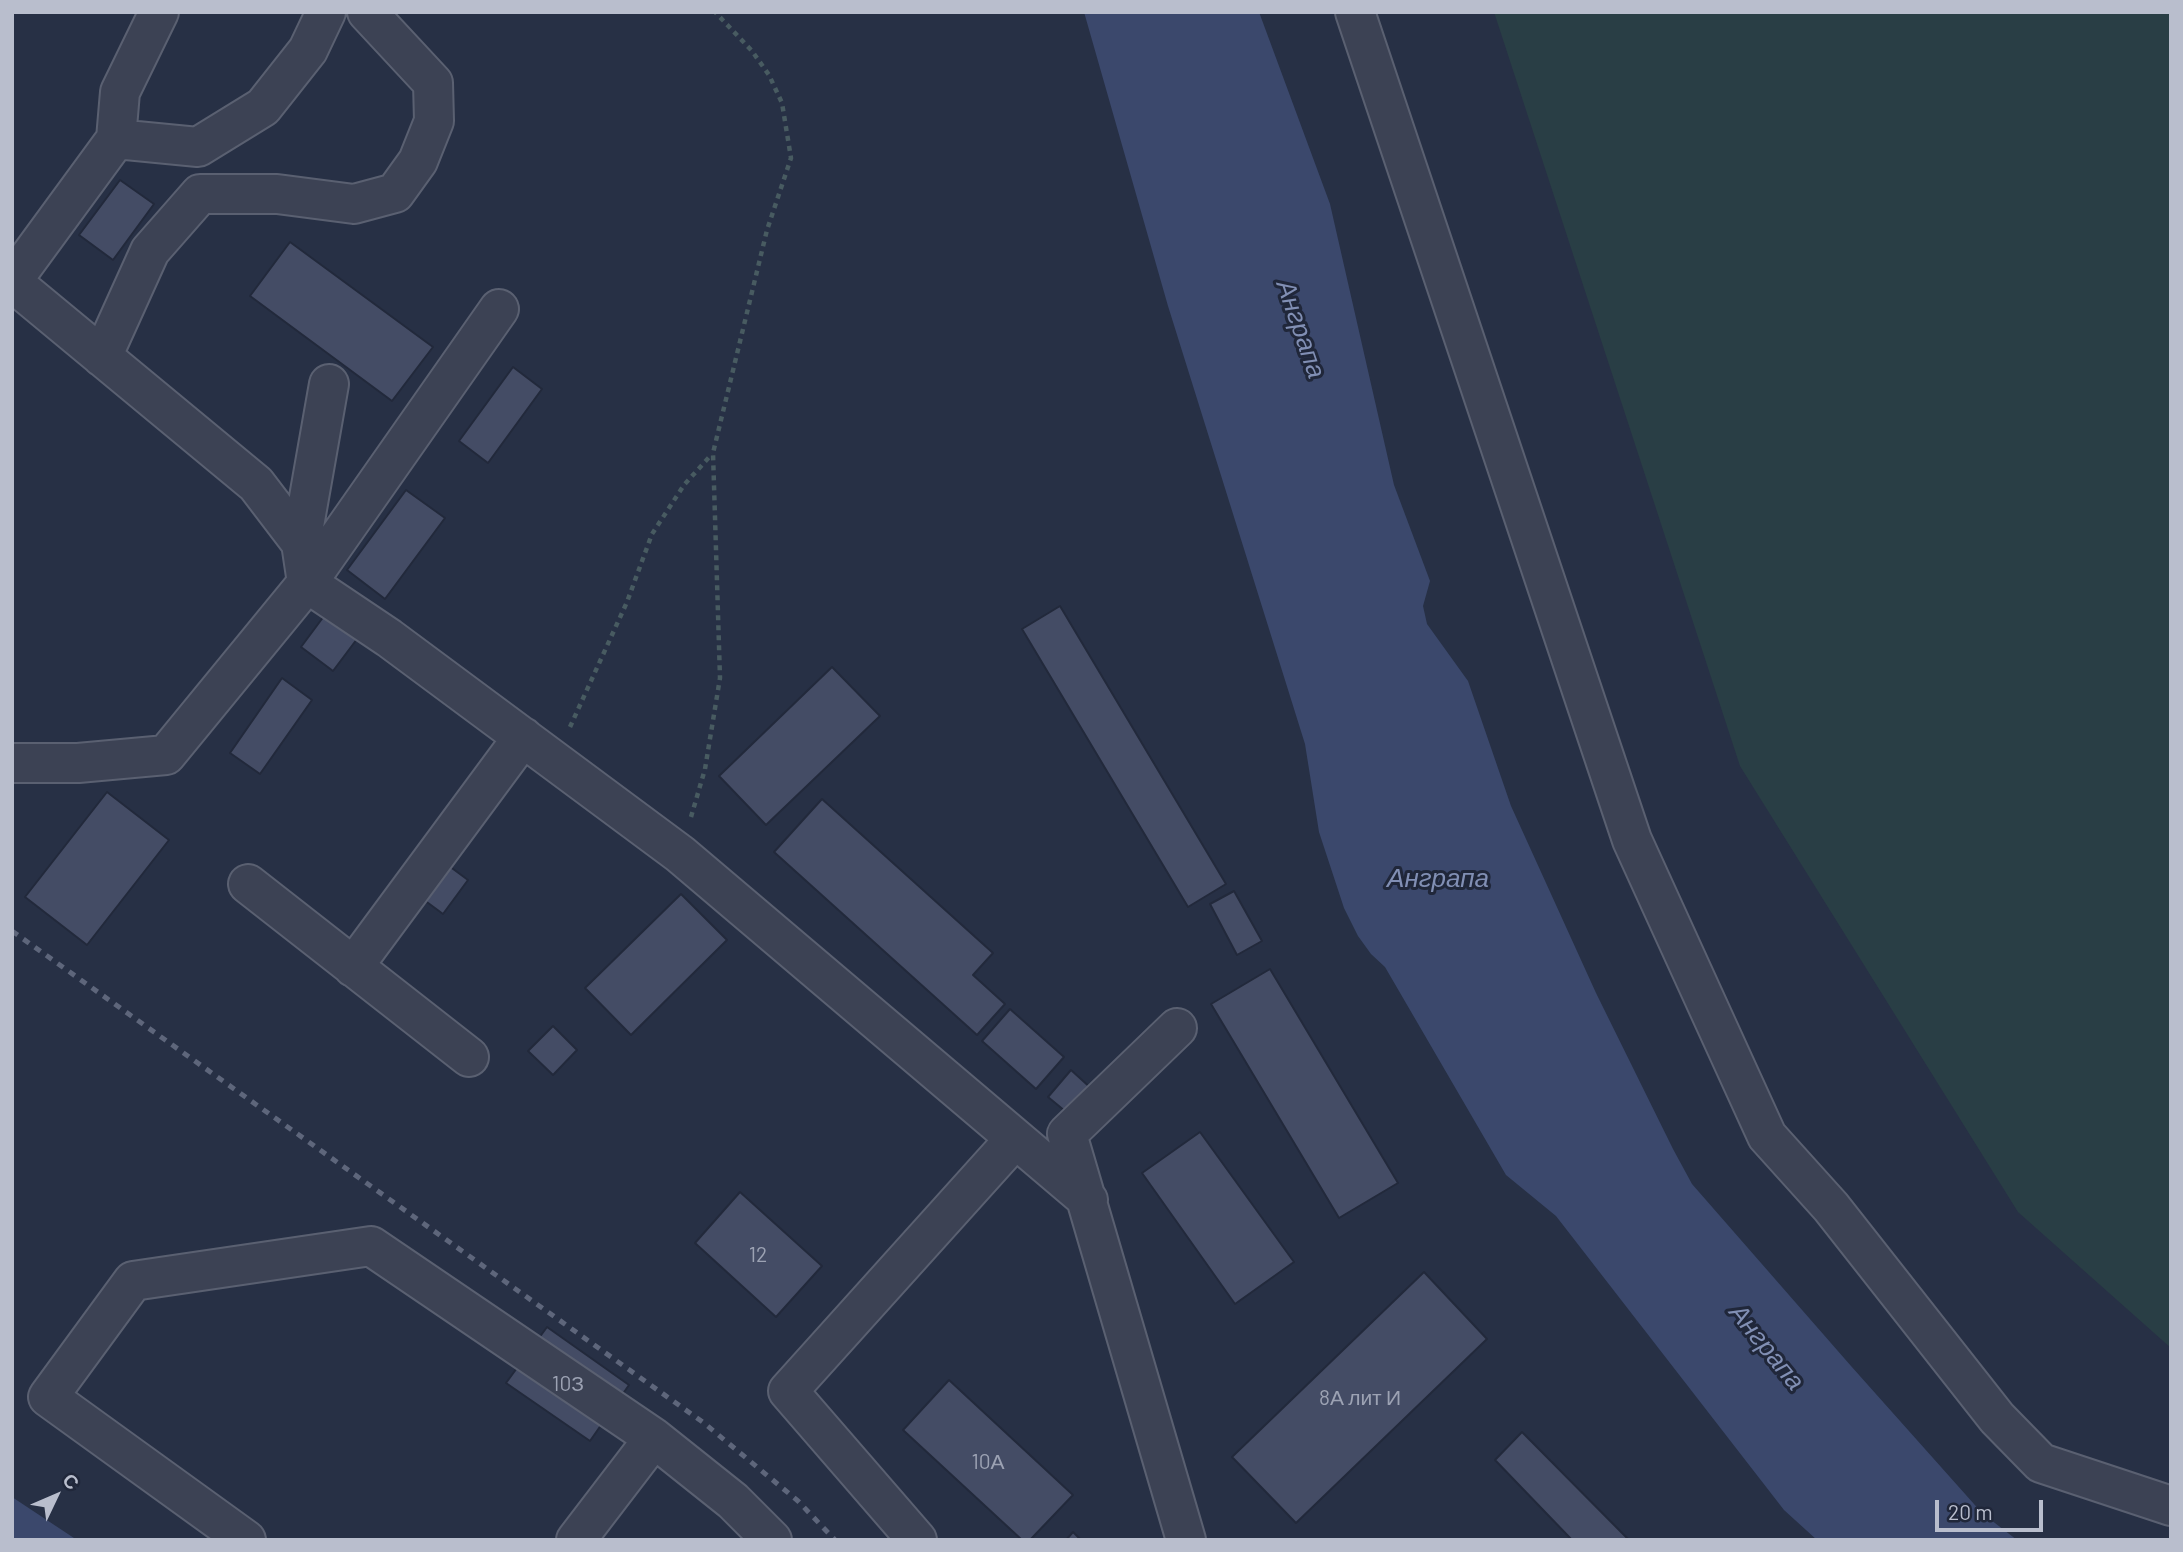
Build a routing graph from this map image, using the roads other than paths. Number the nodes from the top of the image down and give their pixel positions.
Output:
1 (159, 12) edge
2 (326, 12) edge
3 (368, 12) edge
4 (1356, 12) edge
5 (116, 139) junction
6 (12, 282) edge
7 (499, 309) dead end
8 (102, 357) junction
9 (329, 384) dead end
10 (301, 542) junction
11 (307, 583) junction
12 (523, 737) junction
13 (12, 763) edge
14 (248, 884) dead end
15 (354, 967) junction
16 (1177, 1028) dead end
17 (469, 1057) dead end
18 (1015, 1139) junction
19 (1088, 1200) junction
20 (654, 1438) junction
21 (2171, 1506) edge
22 (246, 1540) edge
23 (576, 1540) edge
24 (772, 1540) edge
25 (917, 1540) edge
26 (1186, 1540) edge

1 - 5 street
2 - 5 street
3 - 8 street
4 - 21 street
5 - 6 street
6 - 8 street
7 - 11 street
8 - 10 street
9 - 10 street
10 - 11 street
11 - 12 street
11 - 13 street
12 - 15 street
12 - 18 street
14 - 15 street
15 - 17 street
16 - 19 street
18 - 19 street
18 - 25 street
19 - 26 street
20 - 22 street
20 - 23 street
20 - 24 street

